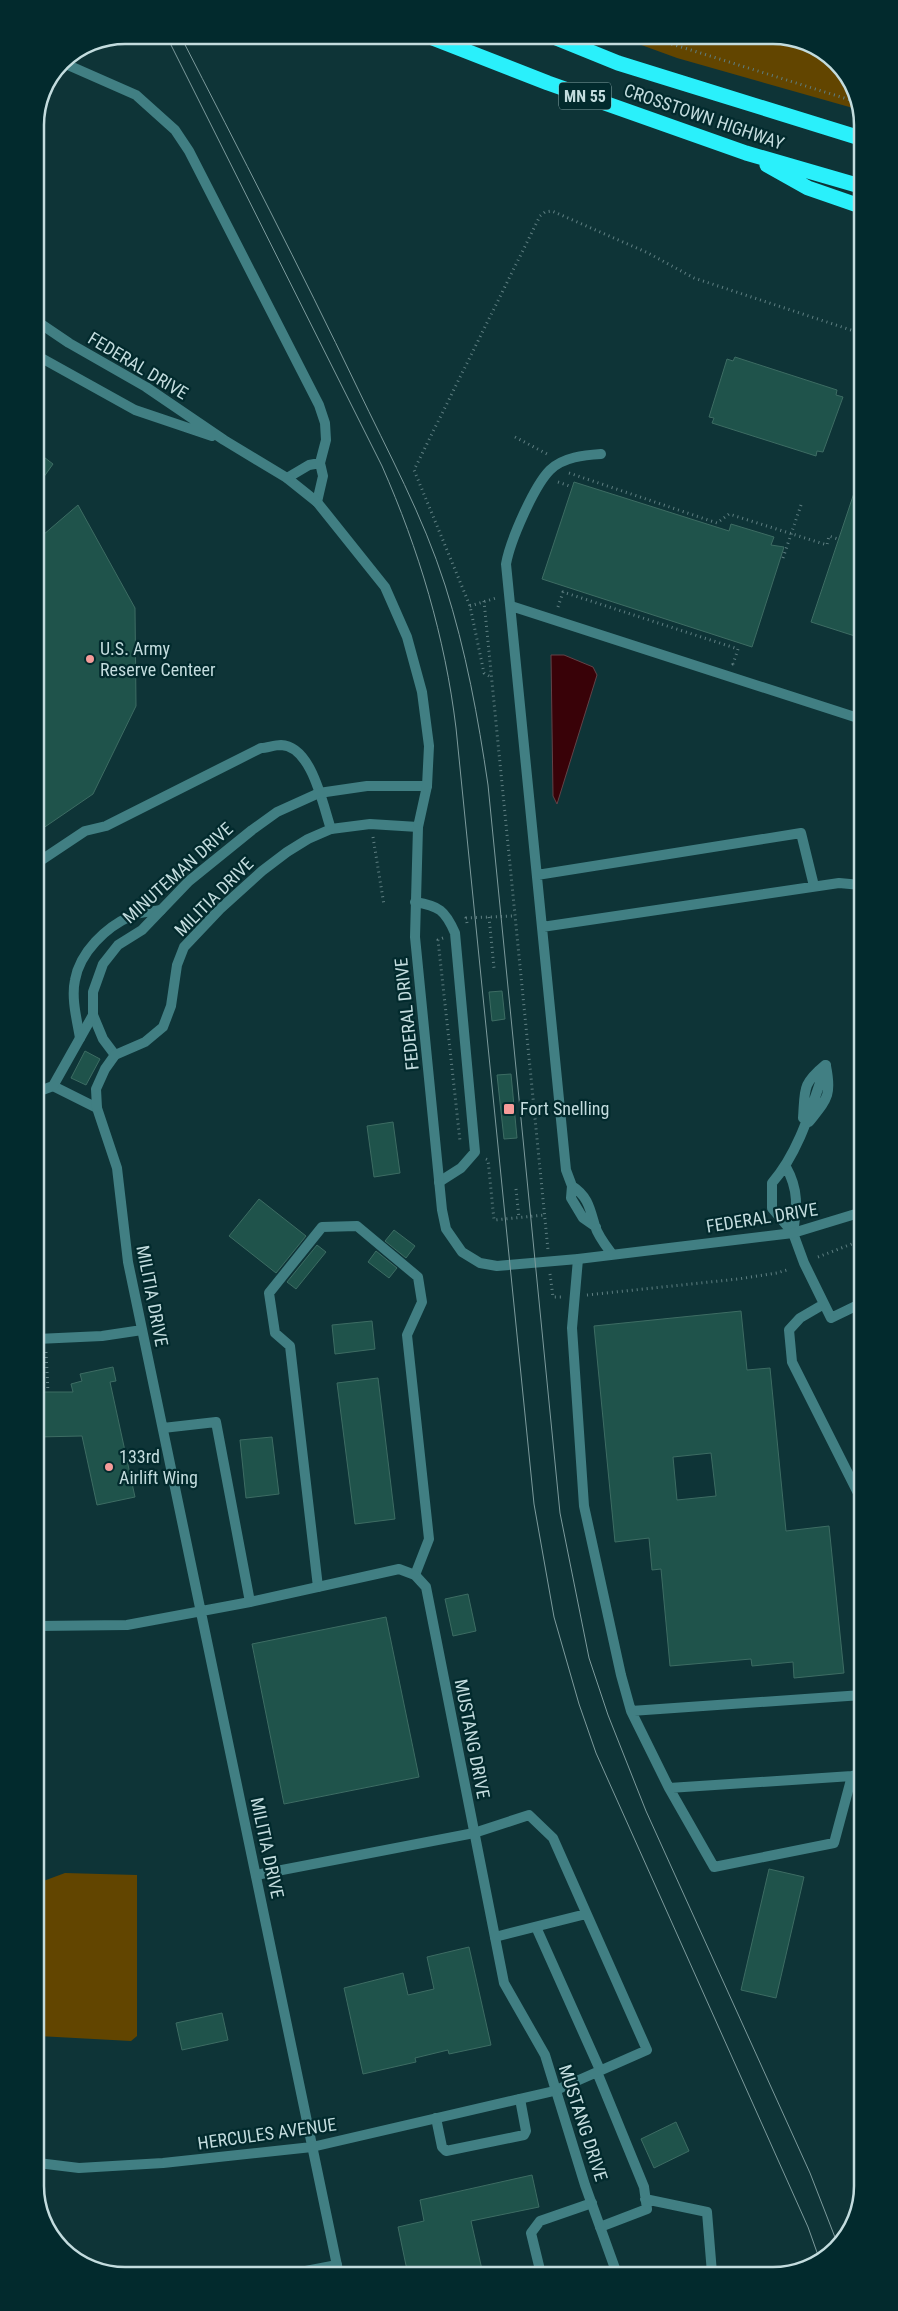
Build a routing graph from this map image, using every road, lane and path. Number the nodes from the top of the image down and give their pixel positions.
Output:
1 (449, 44) edge
2 (570, 44) edge
3 (581, 44) edge
4 (672, 44) edge
5 (618, 63) junction
6 (69, 66) edge
7 (850, 100) edge
8 (854, 136) edge
9 (746, 153) junction
10 (854, 184) edge
11 (854, 204) edge
12 (44, 326) edge
13 (854, 331) edge
14 (44, 360) edge
15 (515, 437) dead end
16 (224, 440) junction
17 (601, 454) dead end
18 (320, 463) junction
19 (558, 464) junction
20 (287, 478) junction
21 (555, 481) dead end
22 (572, 487) dead end
23 (318, 502) junction
24 (802, 502) dead end
25 (791, 534) junction
26 (838, 539) dead end
27 (783, 558) dead end
28 (510, 594) junction
29 (484, 601) junction
30 (551, 605) dead end
31 (470, 606) junction
32 (511, 606) junction
33 (742, 666) dead end
34 (490, 676) junction
35 (854, 717) edge
36 (427, 786) junction
37 (319, 793) junction
38 (370, 824) junction
39 (418, 827) junction
40 (331, 829) junction
41 (44, 858) edge
42 (537, 875) junction
43 (854, 884) edge
44 (814, 886) junction
45 (415, 902) junction
46 (384, 905) dead end
47 (161, 910) junction
48 (514, 916) junction
49 (489, 917) junction
50 (466, 918) dead end
51 (542, 927) junction
52 (494, 968) dead end
53 (92, 1015) junction
54 (80, 1038) junction
55 (115, 1055) junction
56 (53, 1086) junction
57 (44, 1089) edge
58 (97, 1108) junction
59 (802, 1131) junction
60 (786, 1167) junction
61 (439, 1182) junction
62 (516, 1189) dead end
63 (854, 1214) edge
64 (519, 1218) dead end
65 (793, 1233) junction
66 (547, 1242) dead end
67 (854, 1243) edge
68 (612, 1254) junction
69 (818, 1257) dead end
70 (578, 1259) junction
71 (790, 1268) dead end
72 (551, 1278) dead end
73 (574, 1296) junction
74 (824, 1304) junction
75 (854, 1307) edge
76 (142, 1330) junction
77 (44, 1339) edge
78 (44, 1362) edge
79 (48, 1392) dead end
80 (163, 1428) junction
81 (854, 1484) edge
82 (415, 1575) junction
83 (318, 1587) junction
84 (250, 1602) junction
85 (202, 1609) junction
86 (44, 1626) edge
87 (854, 1696) edge
88 (631, 1712) junction
89 (852, 1776) joint
90 (669, 1788) junction
91 (474, 1832) junction
92 (256, 1875) junction
93 (586, 1914) junction
94 (536, 1927) junction
95 (495, 1937) junction
96 (599, 2071) junction
97 (554, 2091) junction
98 (520, 2099) junction
99 (436, 2118) junction
100 (312, 2148) junction
101 (44, 2164) edge
102 (645, 2198) junction
103 (592, 2203) junction
104 (600, 2227) junction
105 (337, 2267) edge
106 (539, 2267) edge
107 (614, 2267) edge
108 (712, 2267) edge

1 - 9 highway, CROSSTOWN HIGHWAY / MN 55
2 - 5 highway, CROSSTOWN HIGHWAY
3 - 5 highway, MN 55
4 - 7 path
5 - 8 highway, CROSSTOWN HIGHWAY / MN 55
6 - 18 street
9 - 10 highway, CROSSTOWN HIGHWAY / MN 55
9 - 11 highway
12 - 16 street, FEDERAL DRIVE
13 - 31 path
14 - 16 street, FEDERAL DRIVE
15 - 19 path
16 - 20 street, FEDERAL DRIVE
17 - 19 street
18 - 20 street
18 - 23 street
19 - 25 path
19 - 28 street
20 - 23 street, FEDERAL DRIVE
21 - 22 path
23 - 36 street, FEDERAL DRIVE
24 - 25 path
25 - 26 path
25 - 27 path
28 - 29 path
28 - 32 street
29 - 31 path
29 - 34 path
30 - 33 path
31 - 34 path
32 - 35 street
32 - 42 street
34 - 48 path
36 - 37 street, MINUTEMAN DRIVE
36 - 39 street, FEDERAL DRIVE
37 - 40 street
37 - 41 street
37 - 47 street, MINUTEMAN DRIVE
38 - 39 street, MILITIA DRIVE
38 - 40 street, MILITIA DRIVE
38 - 46 path
39 - 45 street, FEDERAL DRIVE
40 - 55 street, MILITIA DRIVE
42 - 44 street
42 - 51 street
43 - 44 street
44 - 51 street
45 - 61 street, FEDERAL DRIVE
45 - 61 street
47 - 53 street, MINUTEMAN DRIVE
47 - 54 street
48 - 49 path
48 - 66 path
49 - 50 path
49 - 52 path
51 - 68 street
53 - 54 street, MINUTEMAN DRIVE
53 - 55 street
54 - 56 street, MINUTEMAN DRIVE
55 - 58 street, MILITIA DRIVE
56 - 57 street
56 - 58 street
58 - 76 street, MILITIA DRIVE
59 - 59 street
59 - 60 street
60 - 65 street
60 - 65 street
61 - 70 street, FEDERAL DRIVE
62 - 64 path
63 - 65 street, FEDERAL DRIVE
65 - 68 street, FEDERAL DRIVE
65 - 74 street
67 - 69 path
68 - 70 street, FEDERAL DRIVE
70 - 73 street
71 - 73 path
72 - 73 path
73 - 88 street
74 - 75 street
74 - 81 street
76 - 77 street
76 - 80 street, MILITIA DRIVE
78 - 79 path
80 - 84 street
80 - 85 street, MILITIA DRIVE
82 - 83 street
82 - 83 street
82 - 91 street, MUSTANG DRIVE
83 - 84 street
84 - 85 street
85 - 86 street
85 - 92 street, MILITIA DRIVE
87 - 88 street
88 - 90 street
89 - 90 street
89 - 90 street
91 - 92 street
91 - 93 street
91 - 95 street, MUSTANG DRIVE
92 - 100 street, MILITIA DRIVE
93 - 94 street
93 - 96 street, HERCULES AVENUE
94 - 95 street
94 - 96 street
95 - 97 street, MUSTANG DRIVE
96 - 97 street, HERCULES AVENUE
96 - 102 street
97 - 98 street, HERCULES AVENUE
97 - 103 street, MUSTANG DRIVE
98 - 99 street, HERCULES AVENUE
98 - 99 street
99 - 100 street, HERCULES AVENUE
100 - 101 street, HERCULES AVENUE
100 - 105 street, MILITIA DRIVE
102 - 104 street
102 - 108 street
103 - 104 street, MUSTANG DRIVE
103 - 106 street
104 - 107 street, MUSTANG DRIVE

